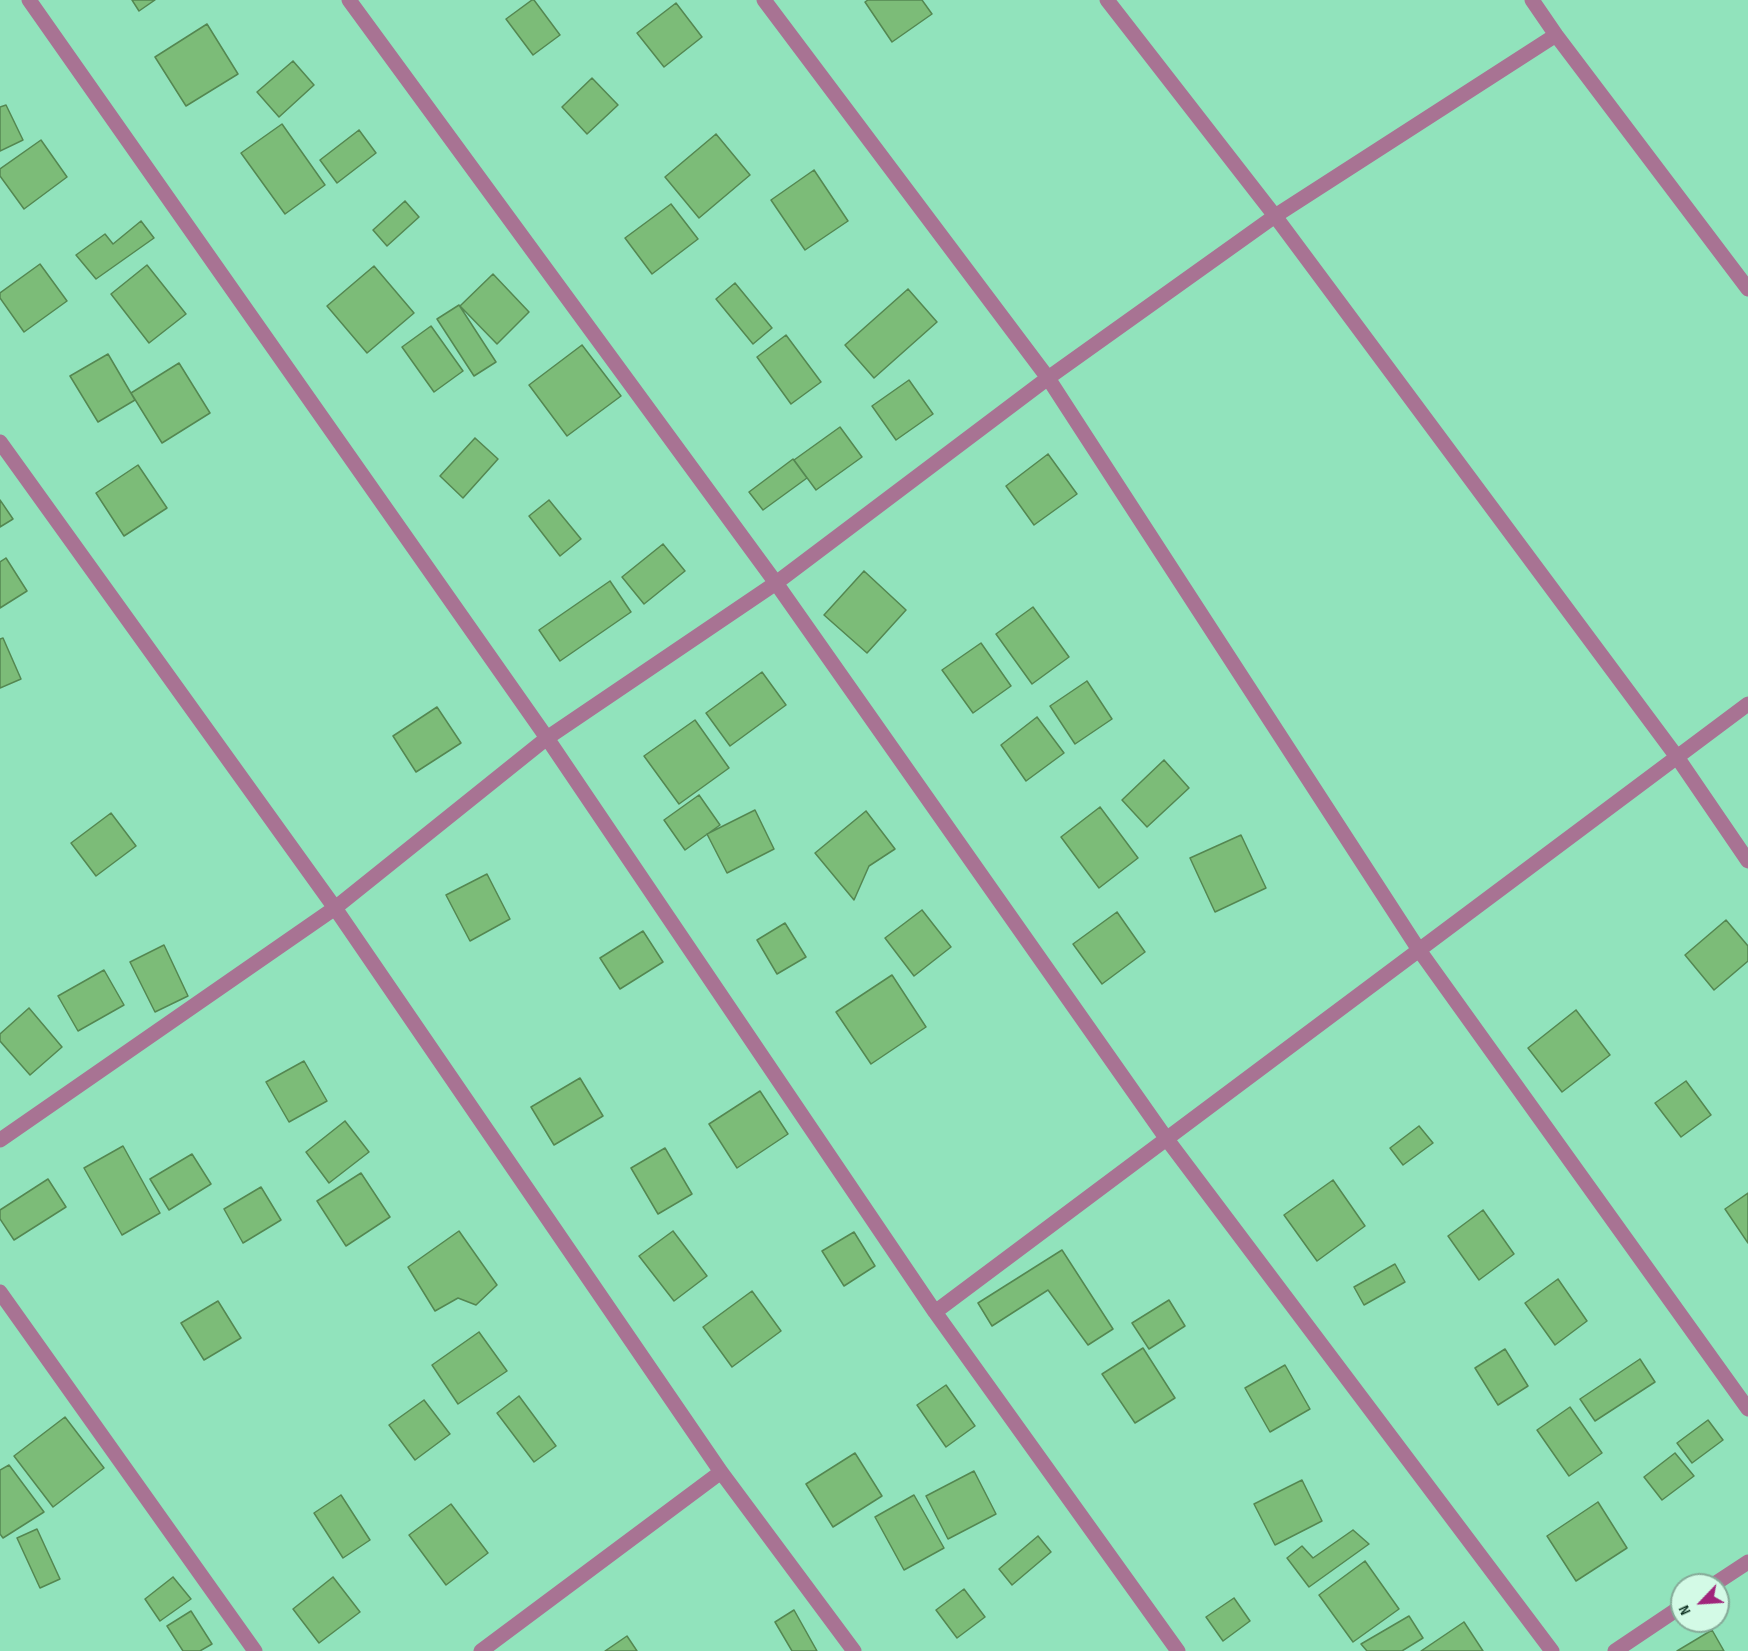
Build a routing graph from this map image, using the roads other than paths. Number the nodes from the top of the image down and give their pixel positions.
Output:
1 (29, 0) edge
2 (349, 0) edge
3 (764, 0) edge
4 (1107, 0) edge
5 (1532, 0) edge
6 (1556, 35) junction
7 (1275, 216) junction
8 (1748, 289) edge
9 (1048, 378) junction
10 (0, 442) edge
11 (776, 583) junction
12 (1748, 704) edge
13 (548, 738) junction
14 (1677, 757) junction
15 (1748, 861) edge
16 (335, 909) junction
17 (1419, 950) junction
18 (1167, 1138) junction
19 (0, 1140) edge
20 (0, 1292) edge
21 (935, 1312) junction
22 (1748, 1409) edge
23 (721, 1472) junction
24 (1748, 1562) edge
25 (1730, 1574) edge
26 (1670, 1614) edge
27 (255, 1651) edge
28 (481, 1651) edge
29 (854, 1651) edge
30 (1178, 1651) edge
31 (1552, 1651) edge
32 (1615, 1651) edge

1 - 13 street
2 - 11 street
3 - 9 street
4 - 7 street
5 - 6 street
6 - 7 street
6 - 8 street
7 - 9 street
7 - 14 street
9 - 11 street
9 - 17 street
10 - 16 street
11 - 13 street
11 - 18 street
12 - 14 street
13 - 16 street
13 - 21 street
14 - 15 street
14 - 17 street
16 - 19 street
16 - 23 street
17 - 18 street
17 - 22 street
18 - 21 street
18 - 31 street
20 - 27 street
21 - 30 street
23 - 28 street
23 - 29 street
24 - 25 street
26 - 32 street

